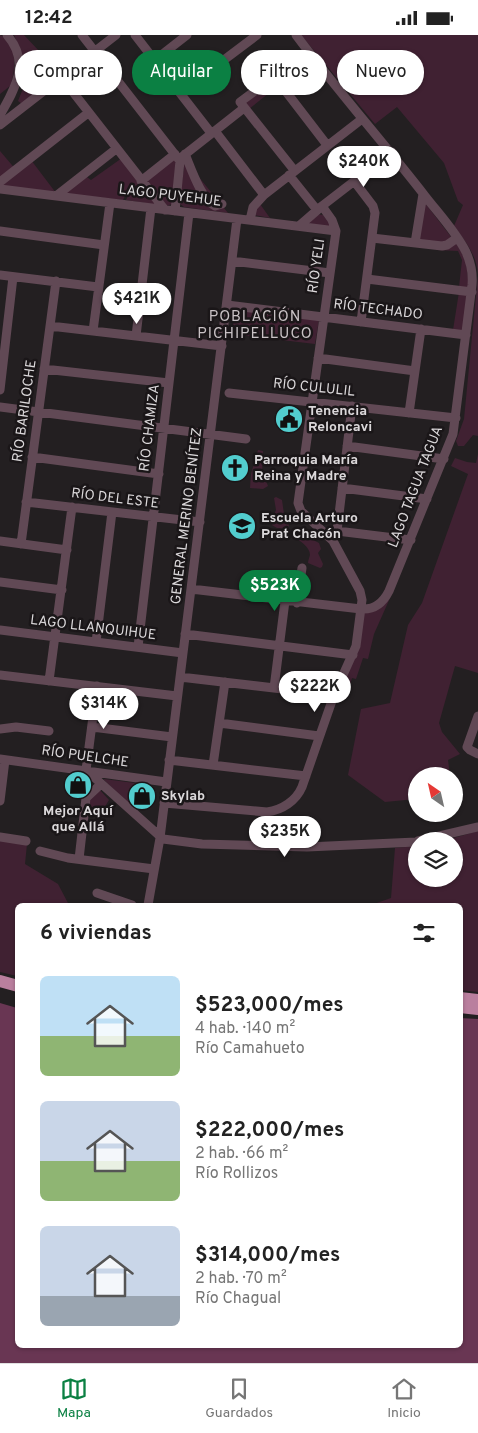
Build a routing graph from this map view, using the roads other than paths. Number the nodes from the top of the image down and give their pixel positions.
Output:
1 (7, 35) edge
2 (82, 35) edge
3 (116, 35) edge
4 (135, 35) edge
5 (187, 35) edge
6 (257, 35) edge
7 (296, 35) edge
8 (93, 50) edge
9 (95, 50) edge
10 (146, 50) edge
11 (167, 50) edge
12 (307, 50) edge
13 (231, 55) edge
14 (327, 75) edge
15 (122, 86) edge
16 (12, 93) junction
17 (40, 95) edge
18 (75, 95) edge
19 (182, 95) edge
20 (249, 95) edge
21 (289, 95) edge
22 (27, 105) junction
23 (244, 108) junction
24 (88, 113) junction
25 (0, 115) edge
26 (362, 119) junction
27 (0, 125) edge
28 (213, 132) junction
29 (327, 145) junction
30 (116, 149) junction
31 (392, 153) junction
32 (180, 157) junction
33 (292, 173) junction
34 (142, 181) junction
35 (354, 181) junction
36 (0, 182) edge
37 (0, 189) edge
38 (423, 194) junction
39 (264, 195) junction
40 (56, 196) junction
41 (110, 203) junction
42 (222, 204) dead end
43 (151, 208) junction
44 (319, 208) junction
45 (165, 210) junction
46 (175, 211) junction
47 (189, 213) junction
48 (237, 219) junction
49 (250, 220) junction
50 (299, 226) junction
51 (0, 231) edge
52 (336, 231) junction
53 (372, 238) junction
54 (457, 238) junction
55 (415, 243) junction
56 (104, 245) junction
57 (232, 261) junction
58 (330, 273) junction
59 (0, 275) edge
60 (13, 277) junction
61 (367, 279) junction
62 (56, 281) junction
63 (98, 287) junction
64 (472, 292) junction
65 (227, 305) junction
66 (324, 317) junction
67 (361, 322) junction
68 (50, 326) junction
69 (421, 329) junction
70 (93, 331) junction
71 (466, 335) junction
72 (136, 337) junction
73 (174, 341) junction
74 (222, 346) junction
75 (318, 358) junction
76 (44, 369) junction
77 (415, 371) junction
78 (170, 383) junction
79 (0, 390) edge
80 (229, 393) dead end
81 (312, 402) junction
82 (352, 406) junction
83 (0, 407) edge
84 (38, 412) junction
85 (410, 413) junction
86 (456, 418) junction
87 (164, 429) junction
88 (211, 435) junction
89 (246, 439) dead end
90 (347, 446) junction
91 (32, 457) junction
92 (444, 459) junction
93 (159, 474) junction
94 (342, 488) junction
95 (427, 499) junction
96 (26, 502) junction
97 (72, 507) junction
98 (112, 512) junction
99 (154, 517) junction
100 (200, 522) junction
101 (337, 531) junction
102 (411, 540) junction
103 (0, 541) edge
104 (334, 541) junction
105 (21, 544) junction
106 (66, 550) junction
107 (302, 568) dead end
108 (0, 582) edge
109 (191, 589) junction
110 (62, 590) junction
111 (285, 601) junction
112 (297, 603) junction
113 (361, 609) junction
114 (0, 630) edge
115 (185, 635) junction
116 (55, 637) junction
117 (96, 642) junction
118 (279, 645) junction
119 (138, 647) junction
120 (183, 653) junction
121 (353, 655) junction
122 (0, 675) edge
123 (180, 677) junction
124 (48, 681) junction
125 (225, 682) junction
126 (97, 686) junction
127 (274, 688) junction
128 (334, 695) junction
129 (177, 696) junction
130 (478, 716) edge
131 (219, 723) junction
132 (92, 727) junction
133 (0, 729) edge
134 (49, 731) dead end
135 (319, 736) junction
136 (172, 737) junction
137 (478, 754) edge
138 (3, 759) edge
139 (169, 760) junction
140 (213, 765) junction
141 (86, 771) junction
142 (306, 776) junction
143 (166, 782) junction
144 (101, 784) junction
145 (0, 801) edge
146 (164, 803) junction
147 (162, 817) junction
148 (145, 824) junction
149 (478, 827) edge
150 (456, 832) edge
151 (0, 837) edge
152 (160, 837) junction
153 (26, 841) dead end
154 (408, 841) edge
155 (40, 851) dead end
156 (78, 859) junction
157 (154, 869) junction
158 (96, 893) dead end
159 (126, 903) edge
160 (148, 903) edge
161 (0, 981) edge
162 (15, 985) edge
163 (0, 990) edge
164 (15, 994) edge
165 (465, 999) edge
166 (478, 1009) edge

1 - 16 street
2 - 8 street
3 - 9 street
4 - 10 street
5 - 11 street
6 - 13 street
7 - 12 street, LAGO TAGUA TAGUA
14 - 26 street, LAGO TAGUA TAGUA
15 - 32 street
16 - 22 street
16 - 25 street
17 - 22 street
18 - 24 street
19 - 28 street
20 - 23 street
21 - 29 street
22 - 27 street
23 - 28 street
23 - 33 street, RÍO YELI
24 - 30 street
24 - 36 street
26 - 29 street
26 - 31 street, LAGO TAGUA TAGUA
28 - 32 street
28 - 39 street
29 - 33 street
30 - 34 street
30 - 40 street
31 - 35 street
31 - 38 street, LAGO TAGUA TAGUA
32 - 34 street
32 - 42 street
32 - 46 street
33 - 39 street
33 - 44 street, RÍO YELI
34 - 45 street
35 - 44 street
35 - 53 street
37 - 40 street, LAGO PUYEHUE
38 - 54 street, LAGO TAGUA TAGUA
38 - 55 street
39 - 49 street
40 - 41 street, LAGO PUYEHUE
41 - 43 street, LAGO PUYEHUE
41 - 56 street
43 - 45 street, LAGO PUYEHUE
43 - 72 street
44 - 50 street
44 - 52 street, RÍO YELI
45 - 46 street, LAGO PUYEHUE
46 - 47 street, LAGO PUYEHUE
47 - 48 street, LAGO PUYEHUE
47 - 73 street, RÍO CHAMIZA
48 - 49 street, LAGO PUYEHUE
48 - 57 street, GENERAL MERINO BENÍTEZ
49 - 50 street, LAGO PUYEHUE
50 - 52 street, LAGO PUYEHUE
51 - 56 street
52 - 58 street, RÍO YELI
53 - 55 street
53 - 61 street
54 - 55 street
54 - 64 street, LAGO TAGUA TAGUA
56 - 63 street
57 - 58 street
57 - 65 street, GENERAL MERINO BENÍTEZ
58 - 66 street, RÍO YELI
59 - 60 street
60 - 62 street
60 - 79 street
61 - 64 street
61 - 67 street
62 - 63 street
62 - 68 street, RÍO BARILOCHE
63 - 70 street
64 - 71 street, LAGO TAGUA TAGUA
65 - 66 street, RÍO TECHADO
65 - 74 street, GENERAL MERINO BENÍTEZ
66 - 67 street, RÍO TECHADO
66 - 75 street, RÍO YELI
67 - 69 street, RÍO TECHADO
68 - 70 street
68 - 76 street, RÍO BARILOCHE
69 - 71 street, RÍO TECHADO
69 - 77 street
70 - 72 street
71 - 86 street, LAGO TAGUA TAGUA
72 - 73 street
73 - 74 street
73 - 78 street, RÍO CHAMIZA
74 - 88 street, GENERAL MERINO BENÍTEZ
75 - 77 street
75 - 81 street, RÍO YELI
76 - 78 street
76 - 84 street, RÍO BARILOCHE
77 - 85 street
78 - 87 street, RÍO CHAMIZA
80 - 81 street, RÍO CULULIL
81 - 82 street, RÍO CULULIL
81 - 104 street, RÍO YELI
82 - 85 street, RÍO CULULIL
82 - 90 street
83 - 84 street
84 - 87 street
84 - 91 street, RÍO BARILOCHE
85 - 86 street, RÍO CULULIL
86 - 92 street, LAGO TAGUA TAGUA
87 - 88 street
87 - 93 street, RÍO CHAMIZA
88 - 89 street
88 - 100 street, GENERAL MERINO BENÍTEZ
90 - 92 street
90 - 94 street
91 - 93 street
91 - 96 street, RÍO BARILOCHE
92 - 95 street, LAGO TAGUA TAGUA
93 - 99 street, RÍO CHAMIZA
94 - 95 street
94 - 101 street
95 - 102 street, LAGO TAGUA TAGUA
96 - 97 street, RÍO DEL ESTE
96 - 105 street, RÍO BARILOCHE
97 - 98 street, RÍO DEL ESTE
97 - 106 street
98 - 99 street, RÍO DEL ESTE
98 - 117 street
99 - 100 street, RÍO DEL ESTE
99 - 119 street, RÍO CHAMIZA
100 - 109 street, GENERAL MERINO BENÍTEZ
101 - 102 street
101 - 104 street
102 - 113 street, LAGO TAGUA TAGUA
103 - 105 street
104 - 113 street
105 - 106 street
106 - 110 street
107 - 112 street
108 - 110 street
109 - 111 street
109 - 115 street, GENERAL MERINO BENÍTEZ
110 - 116 street
111 - 112 street
111 - 118 street
112 - 113 street
113 - 121 street
114 - 116 street, LAGO LLANQUIHUE
115 - 118 street
115 - 120 street, GENERAL MERINO BENÍTEZ
116 - 117 street, LAGO LLANQUIHUE
116 - 124 street
117 - 119 street, LAGO LLANQUIHUE
118 - 121 street
118 - 127 street
119 - 120 street, LAGO LLANQUIHUE
120 - 123 street, GENERAL MERINO BENÍTEZ
121 - 128 street
122 - 124 street
123 - 125 street
123 - 129 street, GENERAL MERINO BENÍTEZ
124 - 126 street
125 - 127 street
125 - 131 street
126 - 129 street
126 - 132 street
127 - 128 street
128 - 135 street
129 - 136 street, GENERAL MERINO BENÍTEZ
130 - 137 street
131 - 135 street
131 - 140 street
132 - 136 street
132 - 141 street
133 - 134 street
135 - 142 street
136 - 139 street, GENERAL MERINO BENÍTEZ
138 - 141 street, RÍO PUELCHE
138 - 145 street
139 - 140 street
139 - 143 street, GENERAL MERINO BENÍTEZ
140 - 142 street
141 - 143 street, RÍO PUELCHE
141 - 144 street
142 - 146 street
143 - 146 street, GENERAL MERINO BENÍTEZ
144 - 148 street
144 - 156 street
146 - 147 street, GENERAL MERINO BENÍTEZ
147 - 148 street
147 - 152 street, GENERAL MERINO BENÍTEZ
148 - 152 street
149 - 150 street
151 - 153 street
152 - 154 street
152 - 157 street, GENERAL MERINO BENÍTEZ
155 - 156 street
156 - 157 street
157 - 160 street, GENERAL MERINO BENÍTEZ
158 - 159 street
161 - 162 highway
163 - 164 highway
165 - 166 highway

